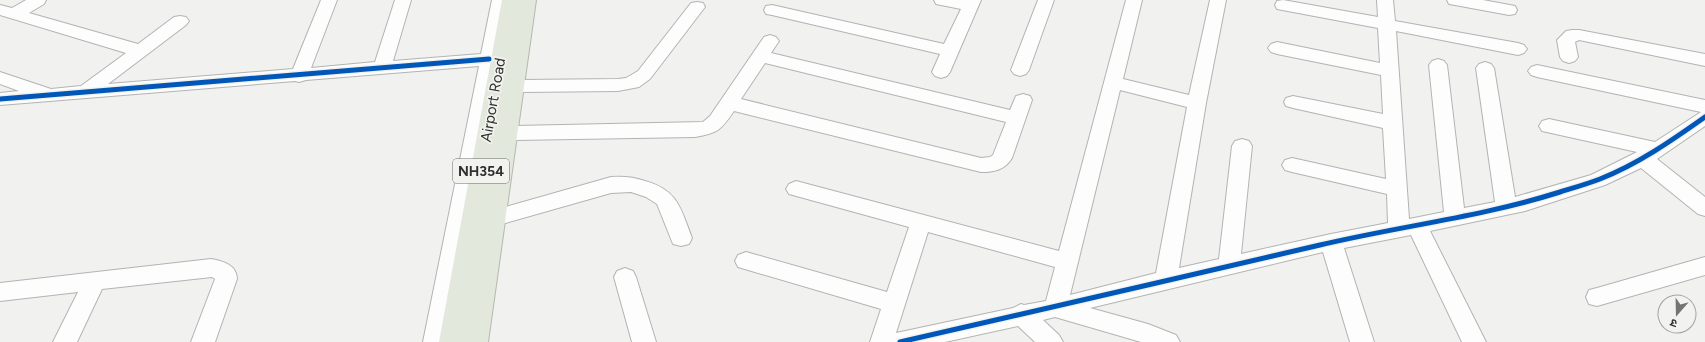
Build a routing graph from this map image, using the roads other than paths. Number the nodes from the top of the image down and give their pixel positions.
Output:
1 (38, 0) edge
2 (329, 0) edge
3 (402, 0) edge
4 (500, 0) edge
5 (510, 0) edge
6 (527, 0) edge
7 (535, 0) edge
8 (942, 0) edge
9 (1046, 0) edge
10 (1134, 0) edge
11 (1218, 0) edge
12 (1385, 0) edge
13 (1455, 0) edge
14 (971, 3) edge
15 (1283, 5) dead end
16 (697, 6) dead end
17 (772, 10) dead end
18 (1509, 10) dead end
19 (8, 12) edge
20 (180, 21) dead end
21 (1387, 26) junction
22 (1277, 48) dead end
23 (1518, 49) dead end
24 (141, 51) junction
25 (950, 51) junction
26 (1569, 57) dead end
27 (495, 59) junction
28 (1705, 60) edge
29 (1438, 65) dead end
30 (382, 68) junction
31 (1485, 68) dead end
32 (1020, 70) dead end
33 (1390, 71) junction
34 (1537, 71) dead end
35 (941, 72) dead end
36 (299, 76) junction
37 (0, 78) edge
38 (1112, 82) junction
39 (522, 86) junction
40 (84, 93) junction
41 (52, 95) junction
42 (0, 99) edge
43 (1023, 100) dead end
44 (1293, 102) dead end
45 (729, 103) junction
46 (1197, 103) junction
47 (1705, 106) edge
48 (1705, 117) edge
49 (1017, 118) junction
50 (1393, 123) junction
51 (1549, 126) dead end
52 (515, 133) junction
53 (1242, 146) dead end
54 (1651, 154) junction
55 (1292, 165) dead end
56 (796, 189) dead end
57 (1396, 189) junction
58 (1506, 207) junction
59 (1705, 208) edge
60 (502, 216) junction
61 (1455, 218) junction
62 (921, 222) junction
63 (1408, 228) junction
64 (681, 238) dead end
65 (1331, 242) junction
66 (746, 260) dead end
67 (1066, 262) junction
68 (1229, 266) junction
69 (1705, 266) edge
70 (625, 277) dead end
71 (1166, 280) junction
72 (94, 283) junction
73 (0, 292) edge
74 (1598, 297) dead end
75 (895, 304) junction
76 (1055, 308) junction
77 (1021, 314) junction
78 (930, 339) edge
79 (65, 342) edge
80 (202, 342) edge
81 (435, 342) edge
82 (452, 342) edge
83 (475, 342) edge
84 (484, 342) edge
85 (644, 342) edge
86 (882, 342) edge
87 (900, 342) edge
88 (1050, 342) edge
89 (1168, 342) edge
90 (1362, 342) edge
91 (1474, 342) edge

1 - 19 street
2 - 36 street
3 - 30 street
4 - 27 street
5 - 27 highway, Airport Road / NH354
6 - 83 highway, Airport Road / NH354
7 - 39 street
8 - 14 street
9 - 32 street
10 - 38 street
11 - 46 street
12 - 21 street
13 - 18 street
14 - 25 street
15 - 21 street
16 - 39 street
17 - 25 street
19 - 24 street
20 - 24 street
21 - 23 street
21 - 33 street
22 - 33 street
24 - 40 street
25 - 35 street
26 - 28 street
27 - 30 street
27 - 81 street
27 - 82 highway, Airport Road / NH354
29 - 61 street
30 - 36 street
31 - 58 street
33 - 50 street
34 - 47 street
36 - 40 street
37 - 41 street
38 - 46 street
38 - 67 street
39 - 52 street
40 - 41 street
41 - 42 street
43 - 49 street
44 - 50 street
45 - 49 street
45 - 49 street
45 - 52 street
46 - 71 street
48 - 54 street
50 - 57 street
51 - 54 street
52 - 60 street
53 - 68 street
54 - 58 street
54 - 59 street
55 - 57 street
56 - 62 street
57 - 63 street
58 - 61 street
60 - 64 street
60 - 84 street
61 - 63 street
62 - 67 street
62 - 75 street
63 - 65 street
63 - 91 street
65 - 68 street
65 - 90 street
66 - 75 street
67 - 76 street
68 - 71 street
69 - 74 street
70 - 85 street
71 - 76 street
72 - 73 street
72 - 79 street
72 - 80 street
75 - 86 street
76 - 77 street
76 - 89 street
77 - 78 street
77 - 88 street
78 - 87 street

